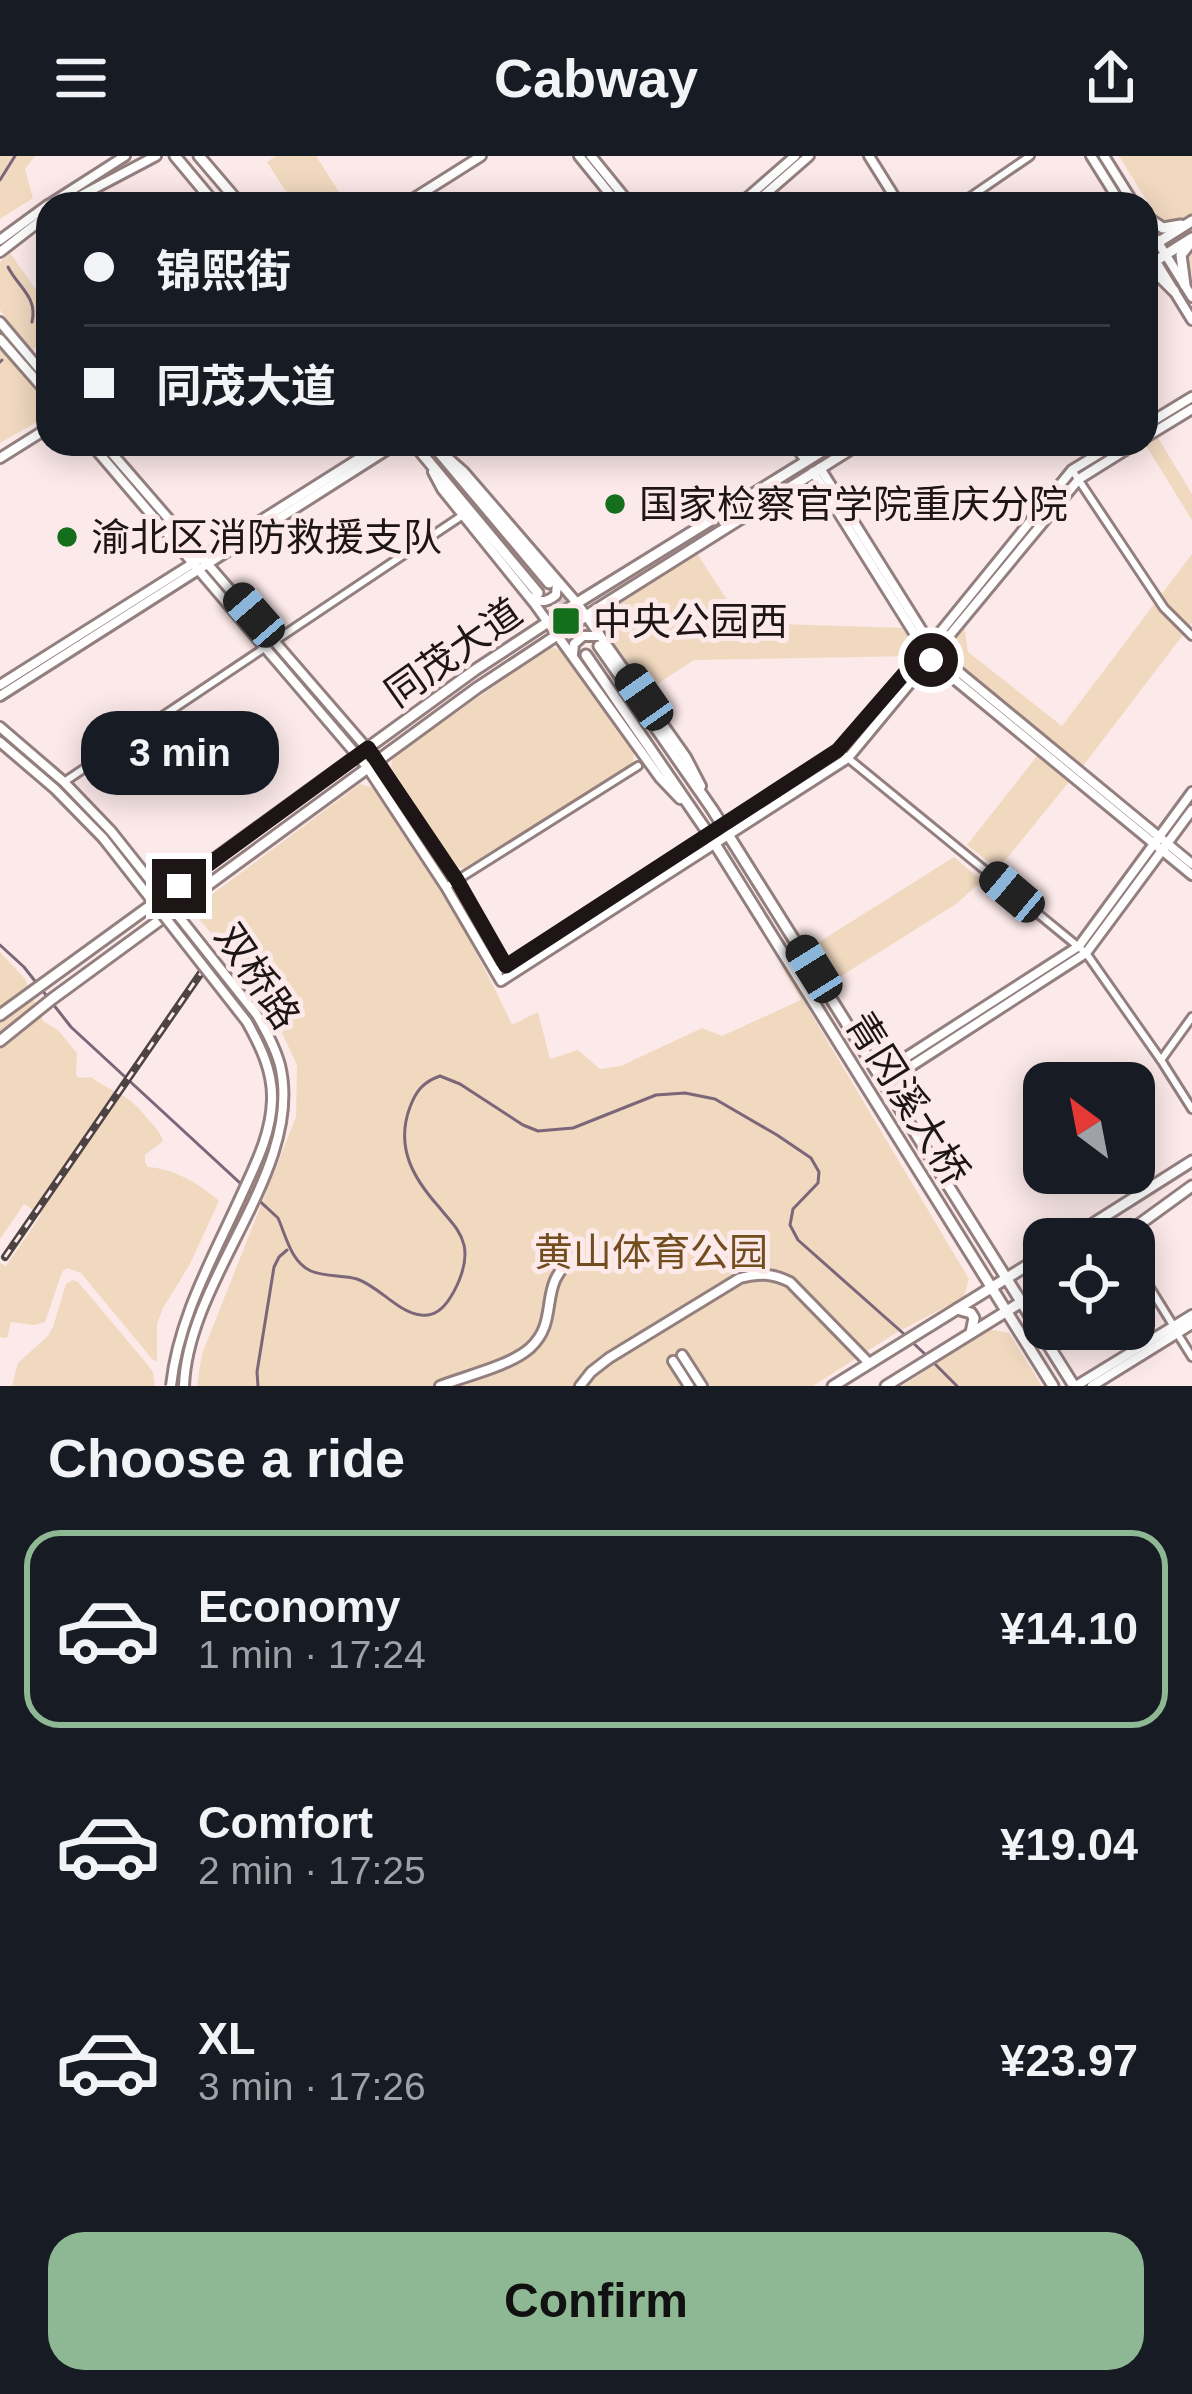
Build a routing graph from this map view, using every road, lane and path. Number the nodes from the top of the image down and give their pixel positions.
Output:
1 (125, 156) edge
2 (158, 156) edge
3 (175, 156) edge
4 (200, 156) edge
5 (481, 156) edge
6 (579, 156) edge
7 (591, 156) edge
8 (795, 156) edge
9 (809, 156) edge
10 (868, 156) edge
11 (1030, 156) edge
12 (1091, 156) edge
13 (1104, 156) edge
14 (184, 166) junction
15 (427, 190) joint
16 (69, 192) edge
17 (88, 192) edge
18 (205, 192) edge
19 (230, 192) edge
20 (424, 192) edge
21 (608, 192) edge
22 (620, 192) edge
23 (754, 192) edge
24 (768, 192) edge
25 (891, 192) edge
26 (978, 192) edge
27 (1114, 192) edge
28 (1126, 192) edge
29 (36, 215) edge
30 (1192, 221) edge
31 (36, 224) edge
32 (1158, 226) edge
33 (1192, 240) edge
34 (0, 241) edge
35 (1158, 241) edge
36 (0, 252) edge
37 (1158, 261) edge
38 (1158, 269) edge
39 (1158, 273) edge
40 (1179, 288) junction
41 (1192, 297) edge
42 (1192, 320) edge
43 (0, 322) edge
44 (0, 339) edge
45 (36, 365) edge
46 (36, 380) edge
47 (1192, 398) edge
48 (1192, 409) edge
49 (1158, 418) edge
50 (1158, 430) edge
51 (36, 436) edge
52 (101, 456) edge
53 (115, 456) edge
54 (364, 456) edge
55 (376, 456) edge
56 (425, 456) edge
57 (425, 456) edge
58 (443, 456) edge
59 (806, 456) edge
60 (808, 456) edge
61 (814, 456) edge
62 (840, 456) edge
63 (1099, 456) edge
64 (1111, 456) edge
65 (0, 458) edge
66 (809, 459) junction
67 (817, 470) junction
68 (1076, 474) junction
69 (464, 515) junction
70 (206, 560) junction
71 (196, 566) junction
72 (552, 581) junction
73 (534, 595) junction
74 (577, 603) junction
75 (586, 616) junction
76 (548, 622) junction
77 (557, 635) junction
78 (1192, 636) edge
79 (600, 641) junction
80 (277, 642) junction
81 (266, 649) junction
82 (931, 652) junction
83 (586, 655) tunnel mouth
84 (573, 656) junction
85 (23, 676) junction
86 (0, 685) edge
87 (0, 696) edge
88 (0, 727) edge
89 (0, 743) edge
90 (368, 748) junction
91 (838, 750) junction
92 (641, 752) junction
93 (358, 756) junction
94 (848, 758) junction
95 (377, 760) junction
96 (638, 766) joint
97 (367, 767) junction
98 (64, 782) junction
99 (1192, 792) edge
100 (1192, 810) edge
101 (698, 818) junction
102 (726, 832) junction
103 (107, 834) junction
104 (713, 840) junction
105 (1160, 842) junction
106 (1192, 864) edge
107 (1192, 875) edge
108 (457, 880) junction
109 (446, 887) junction
110 (1082, 949) junction
111 (508, 970) junction
112 (0, 1015) edge
113 (1192, 1017) edge
114 (0, 1041) edge
115 (1162, 1060) junction
116 (883, 1078) junction
117 (1192, 1109) edge
118 (1192, 1161) edge
119 (1192, 1186) edge
120 (1103, 1218) edge
121 (1149, 1218) edge
122 (576, 1257) dead end
123 (1023, 1269) edge
124 (1006, 1278) junction
125 (991, 1288) junction
126 (1155, 1297) edge
127 (1022, 1302) junction
128 (957, 1309) junction
129 (1006, 1312) junction
130 (1192, 1319) edge
131 (1175, 1330) junction
132 (966, 1336) junction
133 (682, 1355) dead end
134 (1192, 1357) edge
135 (673, 1361) dead end
136 (869, 1363) junction
137 (172, 1386) edge
138 (184, 1386) edge
139 (440, 1386) edge
140 (580, 1386) edge
141 (689, 1386) edge
142 (702, 1386) edge
143 (832, 1386) edge
144 (887, 1386) edge
145 (1052, 1386) edge
146 (1075, 1386) edge
147 (1092, 1386) edge

1 - 16 main road
2 - 14 main road
2 - 17 main road
3 - 14 main road
4 - 19 main road
5 - 15 main road
6 - 21 main road
7 - 22 main road
8 - 23 main road
9 - 24 main road
10 - 25 main road
11 - 26 street
12 - 27 main road
13 - 28 main road
14 - 18 main road
15 - 20 main road
29 - 34 main road
30 - 32 main road
30 - 35 main road
31 - 36 main road
33 - 37 main road
33 - 40 main road
38 - 40 main road
39 - 40 main road
40 - 41 main road
40 - 42 main road
43 - 45 main road
44 - 46 main road
47 - 49 main road
48 - 50 main road
51 - 65 main road
52 - 71 main road
53 - 70 main road
54 - 70 main road
55 - 70 main road
56 - 69 main road
57 - 73 main road
58 - 72 main road
59 - 66 main road
60 - 66 main road
61 - 66 main road, 同茂大道
62 - 67 main road, 同茂大道
63 - 68 main road
64 - 68 main road
66 - 74 main road, 同茂大道
67 - 75 main road, 同茂大道
67 - 82 main road
68 - 78 street
68 - 82 main road
69 - 73 main road
69 - 80 street
70 - 71 main road
70 - 80 main road
71 - 81 main road
71 - 85 main road
72 - 73 main road
72 - 74 main road
73 - 76 main road
74 - 75 main road
74 - 76 main road, 同茂大道
75 - 77 main road, 同茂大道
75 - 79 main road
76 - 77 main road
76 - 90 main road, 同茂大道
77 - 84 main road
77 - 95 main road, 同茂大道
79 - 84 main road
79 - 102 main road, 青冈溪大桥
80 - 81 street
80 - 90 main road
81 - 93 main road
81 - 98 street
82 - 91 main road
82 - 94 main road
82 - 105 main road
83 - 101 main road, 青冈溪大桥
84 - 92 main road
85 - 86 main road
85 - 87 main road
88 - 98 main road, 双桥路
89 - 103 main road, 双桥路
90 - 93 main road, 同茂大道
90 - 95 main road
91 - 94 street
91 - 102 main road
92 - 96 main road
92 - 101 main road
93 - 97 main road
93 - 112 main road, 同茂大道
94 - 102 main road
94 - 110 street
95 - 97 main road, 同茂大道
95 - 108 main road
96 - 108 street
97 - 109 main road
97 - 114 main road, 同茂大道
98 - 103 main road, 双桥路
99 - 105 main road
100 - 105 main road
101 - 104 main road, 青冈溪大桥
102 - 104 main road
102 - 116 main road, 青冈溪大桥
103 - 137 main road, 双桥路, bridge
103 - 138 main road, 双桥路, bridge
104 - 111 main road
104 - 125 main road, 青冈溪大桥
105 - 106 main road
105 - 107 main road
105 - 110 main road
108 - 109 street
108 - 111 main road
109 - 111 main road
110 - 115 street
110 - 116 main road
113 - 115 street
115 - 117 street
116 - 124 main road, 青冈溪大桥
118 - 120 main road
119 - 121 main road
122 - 139 main road
123 - 124 main road
124 - 125 main road
124 - 127 main road, 青冈溪大桥
125 - 128 main road
125 - 129 main road, 青冈溪大桥
126 - 131 street
127 - 129 main road
127 - 146 main road, 青冈溪大桥
128 - 132 main road
128 - 136 main road
129 - 132 main road
129 - 145 main road, 青冈溪大桥
130 - 131 main road
131 - 134 street
131 - 146 main road
131 - 147 main road
132 - 144 main road
133 - 142 main road
135 - 141 main road
136 - 140 main road
136 - 143 main road

